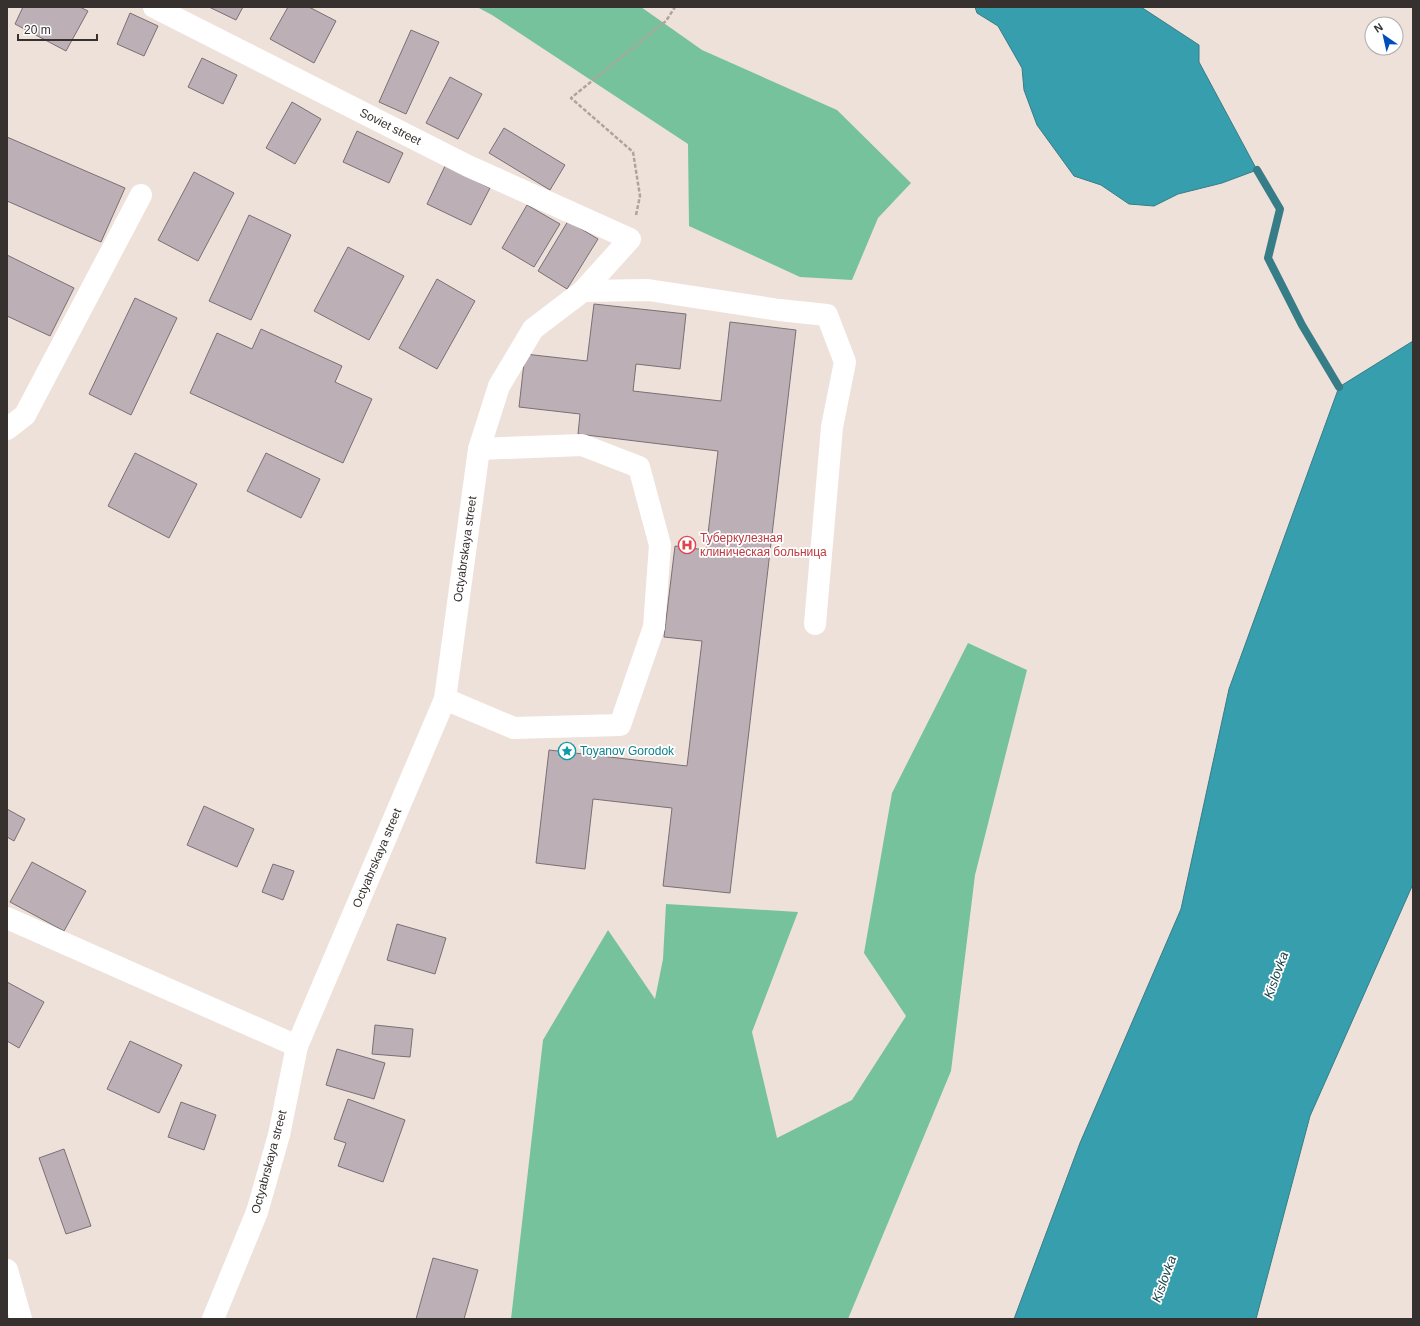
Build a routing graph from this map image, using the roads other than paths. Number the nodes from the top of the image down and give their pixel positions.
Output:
1 (154, 7) edge
2 (141, 195) dead end
3 (630, 239) joint
4 (583, 291) junction
5 (7, 429) edge
6 (480, 449) junction
7 (815, 624) dead end
8 (444, 699) junction
9 (7, 918) edge
10 (297, 1046) junction
11 (7, 1270) edge
12 (21, 1319) edge
13 (213, 1319) edge

1 - 3 street, Soviet street
2 - 5 street
3 - 4 street, Octyabrskaya street
4 - 6 street, Octyabrskaya street
4 - 7 street
6 - 8 street, Octyabrskaya street
6 - 8 street
8 - 10 street, Octyabrskaya street
9 - 10 street
10 - 13 street, Octyabrskaya street
11 - 12 street

